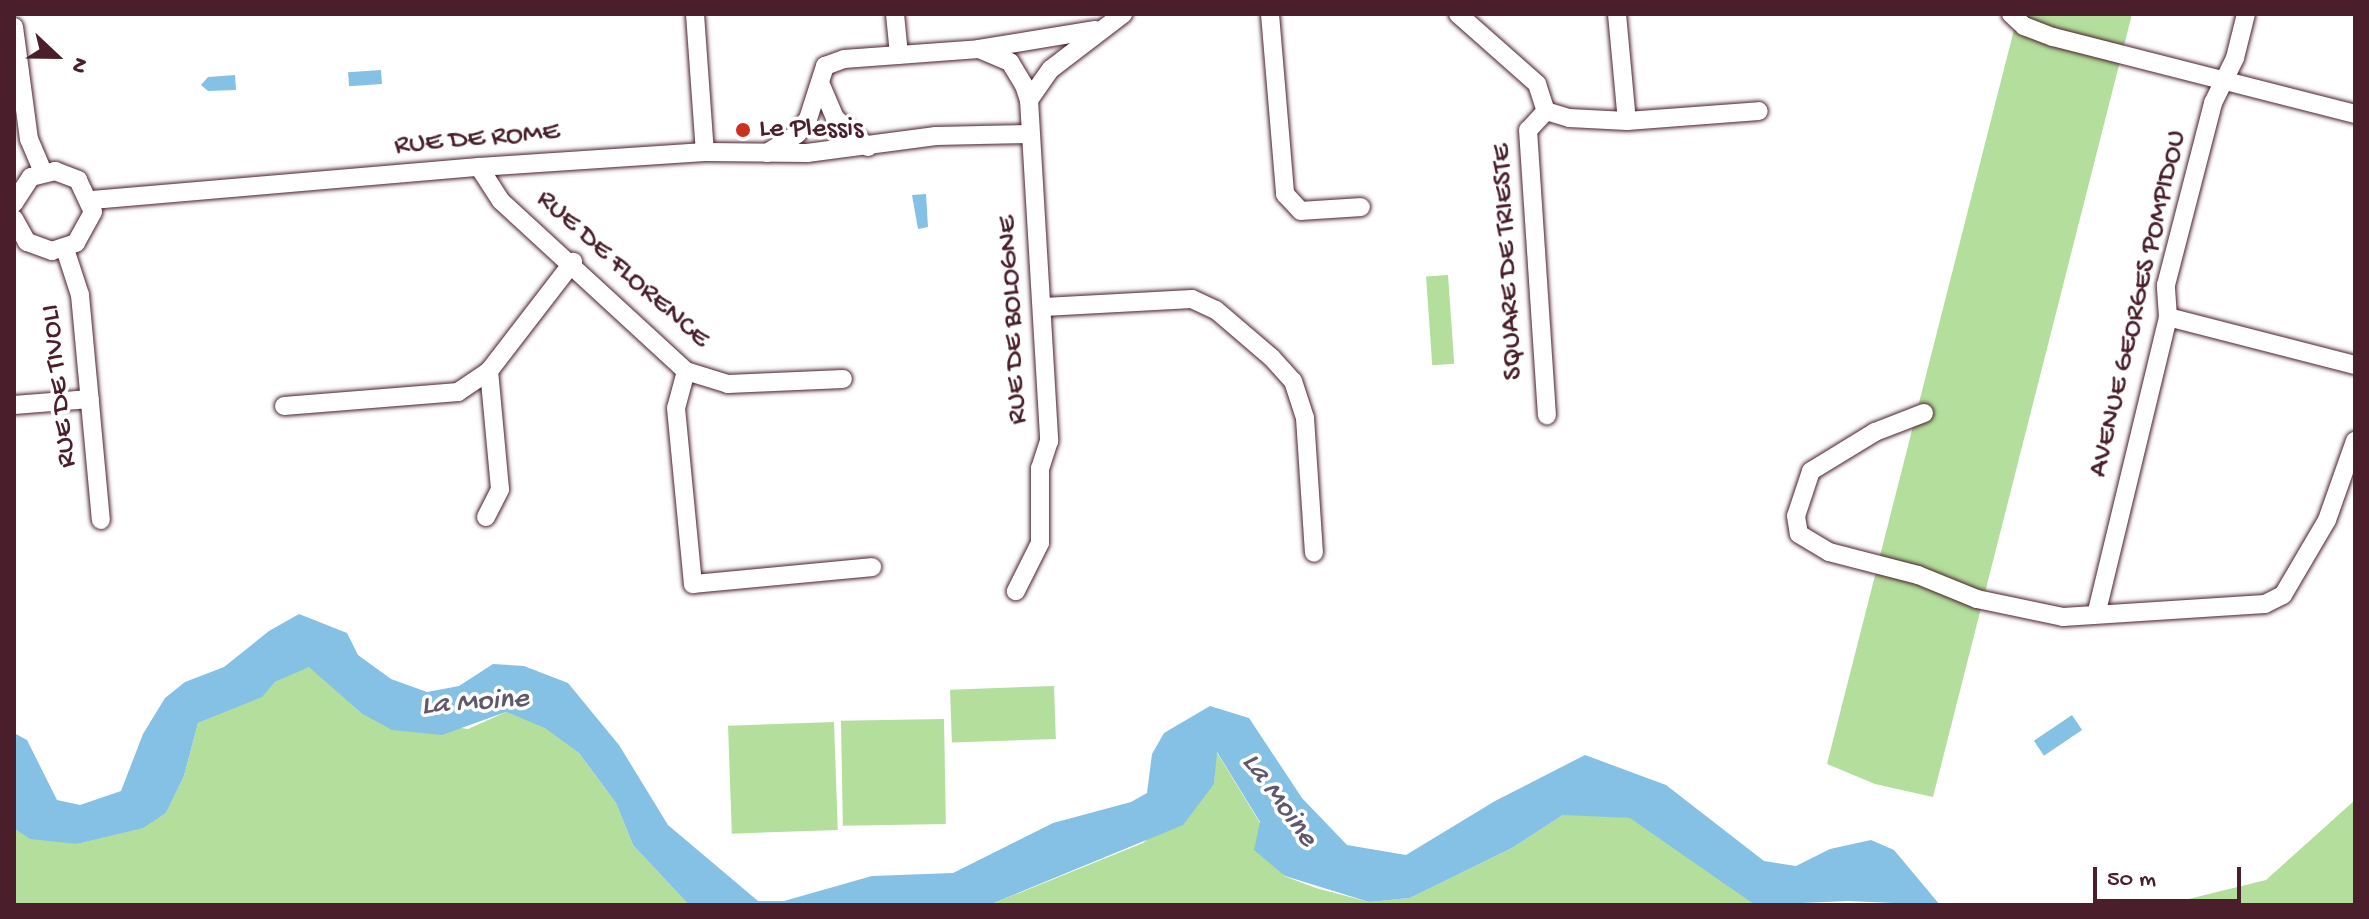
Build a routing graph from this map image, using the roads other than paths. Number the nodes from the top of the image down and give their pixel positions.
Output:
1 (680, 14) edge
2 (895, 14) edge
3 (1123, 14) edge
4 (1270, 14) edge
5 (1458, 14) edge
6 (1617, 14) edge
7 (2011, 14) edge
8 (2246, 14) edge
9 (696, 21) edge
10 (14, 27) edge
11 (1101, 29) junction
12 (979, 49) junction
13 (899, 55) junction
14 (2226, 80) junction
15 (821, 85) junction
16 (1029, 100) junction
17 (1546, 111) junction
18 (1759, 111) dead end
19 (2355, 114) edge
20 (1627, 121) junction
21 (1029, 134) junction
22 (868, 147) junction
23 (705, 152) junction
24 (767, 153) junction
25 (479, 167) junction
26 (43, 172) junction
27 (92, 200) junction
28 (14, 203) edge
29 (1361, 207) dead end
30 (14, 219) edge
31 (65, 249) junction
32 (573, 262) junction
33 (1044, 307) junction
34 (2168, 317) junction
35 (2355, 365) edge
36 (489, 371) junction
37 (686, 371) junction
38 (843, 379) dead end
39 (90, 399) junction
40 (14, 405) edge
41 (284, 406) dead end
42 (1924, 413) dead end
43 (1547, 415) dead end
44 (2355, 441) edge
45 (486, 517) dead end
46 (101, 520) dead end
47 (1314, 553) dead end
48 (872, 567) dead end
49 (1016, 591) dead end
50 (2097, 611) junction

1 - 9 street
2 - 13 street
3 - 11 street
4 - 29 street
5 - 17 street
6 - 20 street
7 - 14 street
8 - 14 street, AVENUE GEORGES POMPIDOU
9 - 23 street
10 - 26 street
11 - 12 street
11 - 16 street
12 - 13 street
12 - 16 street
13 - 15 street
14 - 19 street
14 - 34 street, AVENUE GEORGES POMPIDOU
15 - 22 street
15 - 24 street
16 - 21 street, RUE DE BOLOGNE
17 - 20 street
17 - 43 street, SQUARE DE TRIESTE
18 - 20 street
21 - 22 street, RUE DE ROME
21 - 33 street, RUE DE BOLOGNE
22 - 24 street, RUE DE ROME
23 - 24 street, RUE DE ROME
23 - 25 street, RUE DE ROME
25 - 27 street, RUE DE ROME
25 - 32 street, RUE DE FLORENCE
26 - 27 street
26 - 28 street
27 - 31 street
30 - 31 street
31 - 39 street, RUE DE TIVOLI
32 - 36 street
32 - 37 street, RUE DE FLORENCE
33 - 47 street
33 - 49 street, RUE DE BOLOGNE
34 - 35 street
34 - 50 street, AVENUE GEORGES POMPIDOU
36 - 41 street
36 - 45 street
37 - 38 street, RUE DE FLORENCE
37 - 48 street
39 - 40 street
39 - 46 street, RUE DE TIVOLI
42 - 50 street
44 - 50 street

